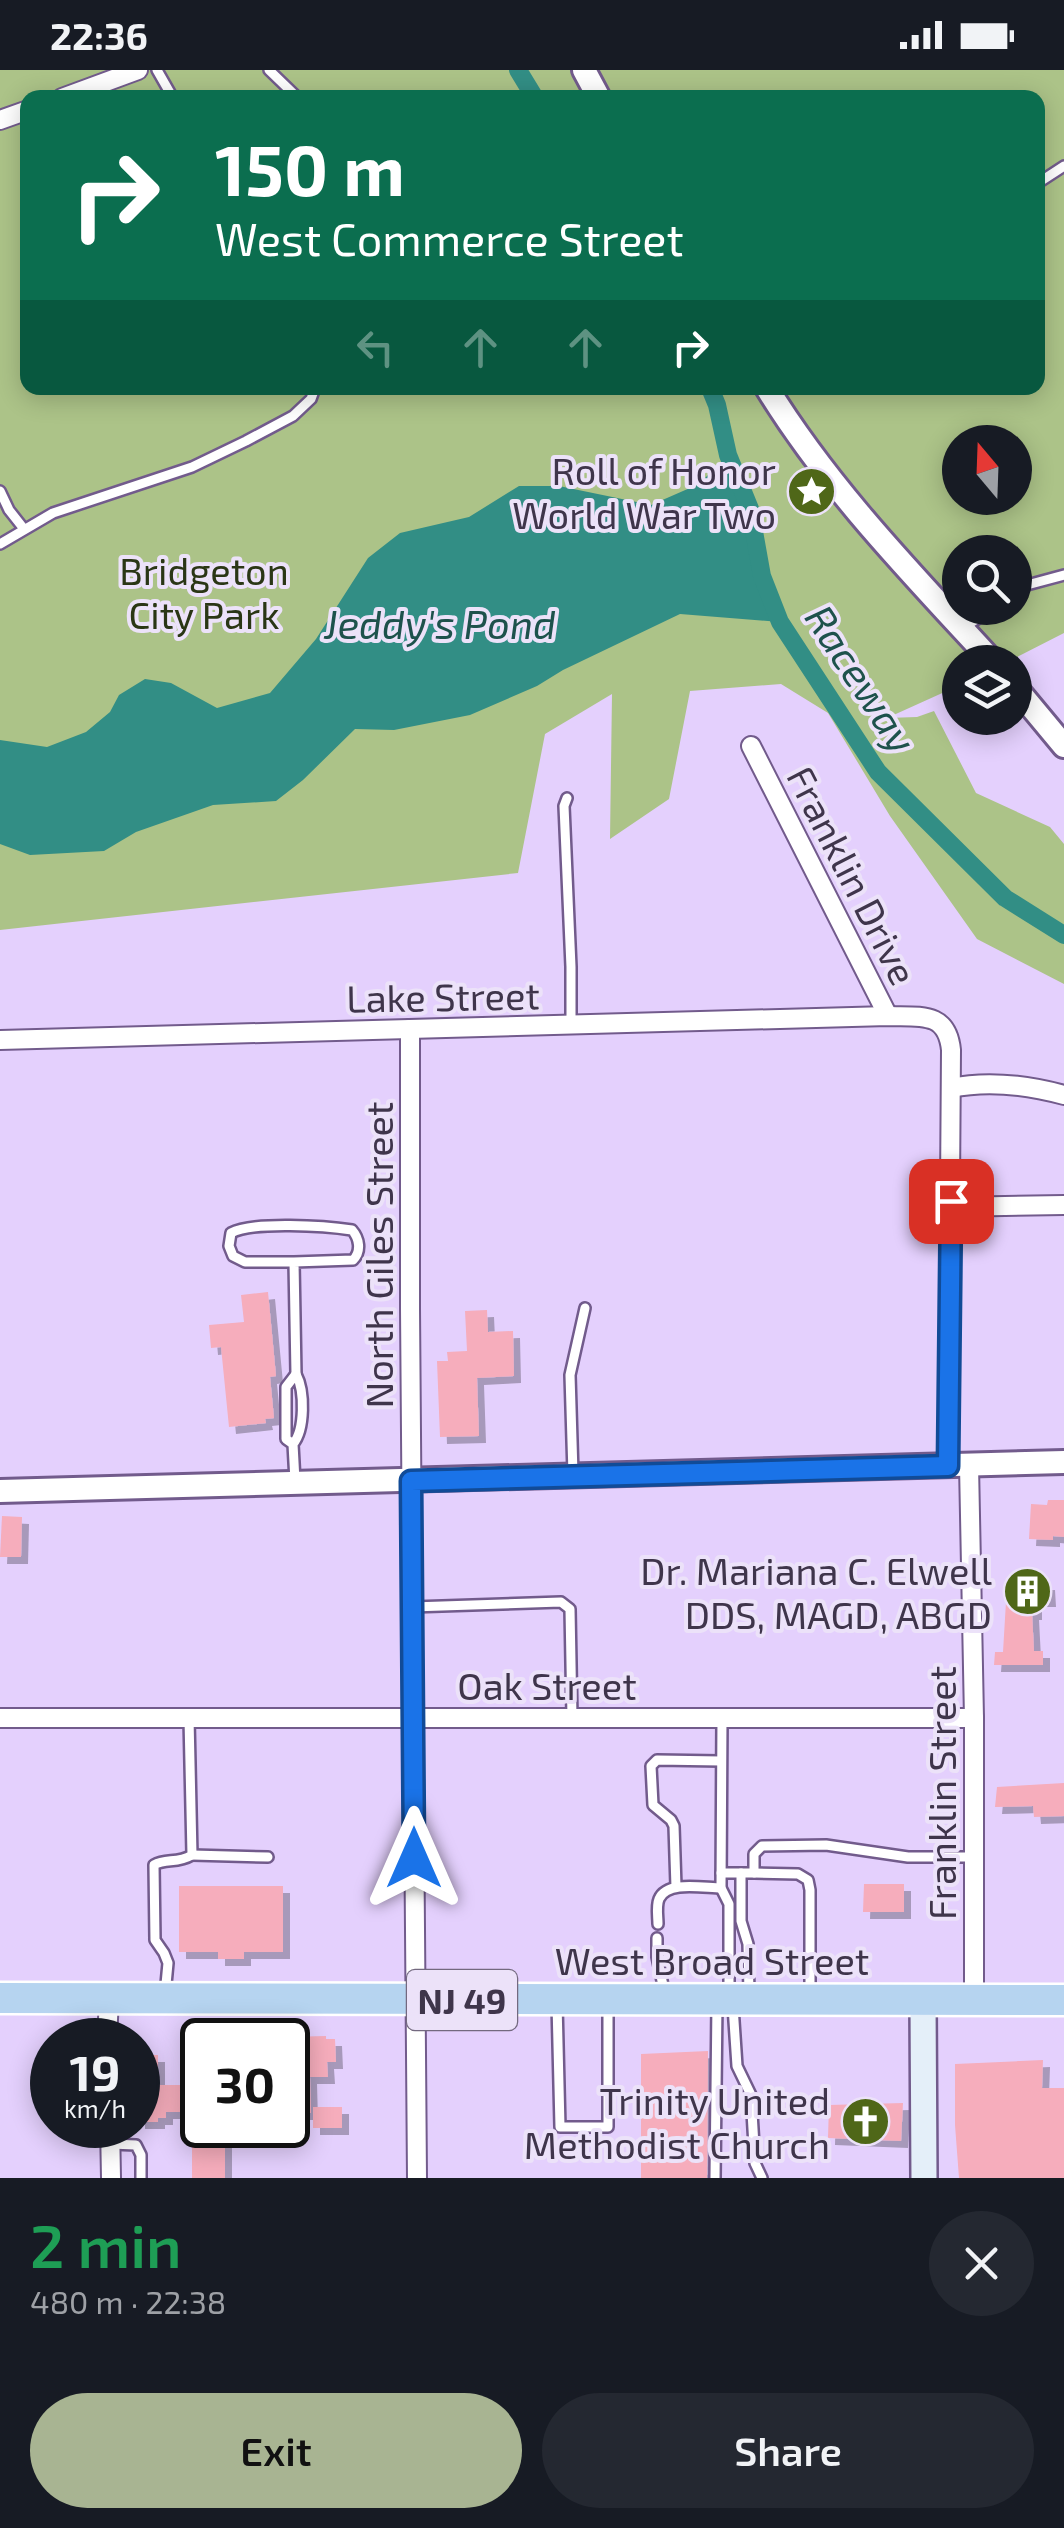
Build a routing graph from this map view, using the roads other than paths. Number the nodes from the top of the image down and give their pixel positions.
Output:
1 (138, 70) edge
2 (269, 70) edge
3 (84, 90) edge
4 (290, 90) edge
5 (312, 395) edge
6 (772, 395) edge
7 (0, 491) edge
8 (24, 529) junction
9 (0, 544) edge
10 (1064, 575) edge
11 (1032, 584) edge
12 (968, 625) edge
13 (962, 629) junction
14 (977, 645) edge
15 (1032, 707) edge
16 (751, 746) dead end
17 (1064, 746) edge
18 (566, 798) dead end
19 (888, 1016) junction
20 (571, 1025) junction
21 (410, 1029) junction
22 (0, 1040) edge
23 (951, 1088) junction
24 (1064, 1094) edge
25 (1064, 1205) edge
26 (951, 1207) junction
27 (294, 1262) junction
28 (585, 1308) dead end
29 (296, 1374) junction
30 (301, 1417) junction
31 (286, 1418) junction
32 (293, 1444) junction
33 (1064, 1462) edge
34 (959, 1466) junction
35 (573, 1477) junction
36 (411, 1481) junction
37 (295, 1484) junction
38 (0, 1492) edge
39 (412, 1608) junction
40 (413, 1717) junction
41 (0, 1718) edge
42 (189, 1718) junction
43 (572, 1718) junction
44 (722, 1718) junction
45 (974, 1718) junction
46 (721, 1761) junction
47 (192, 1855) junction
48 (268, 1856) dead end
49 (974, 1857) junction
50 (721, 1872) junction
51 (741, 1874) junction
52 (754, 1874) junction
53 (676, 1887) junction
54 (721, 1888) junction
55 (658, 1924) dead end
56 (657, 1938) dead end
57 (0, 1998) edge
58 (110, 1999) junction
59 (164, 1999) junction
60 (415, 2000) junction
61 (556, 2000) junction
62 (608, 2000) junction
63 (666, 2000) junction
64 (732, 2000) junction
65 (810, 2000) junction
66 (923, 2000) junction
67 (974, 2000) junction
68 (1064, 2000) edge
69 (108, 2018) edge
70 (110, 2148) edge
71 (137, 2148) edge
72 (111, 2178) edge
73 (141, 2178) edge
74 (417, 2178) edge
75 (715, 2178) edge
76 (762, 2178) edge
77 (924, 2178) edge

1 - 3 street
2 - 4 lane
5 - 8 lane
6 - 13 street
7 - 8 lane
8 - 9 lane
10 - 11 lane
12 - 13 lane
13 - 14 street
15 - 17 street
16 - 19 street, Franklin Drive
18 - 20 lane
19 - 20 street, Lake Street
19 - 23 street, Franklin Drive
20 - 21 street, Lake Street
21 - 22 street, Lake Street
21 - 36 street, North Giles Street
23 - 24 street
23 - 26 street, Franklin Drive
25 - 26 street
26 - 34 street, Franklin Drive
27 - 27 lane
27 - 29 lane
28 - 35 lane
29 - 30 lane
29 - 31 lane
30 - 31 lane
30 - 32 lane
31 - 32 lane
32 - 37 lane
33 - 34 street
34 - 35 street
34 - 45 street, Franklin Street
35 - 36 street
36 - 37 street
36 - 39 street, North Giles Street
37 - 38 street
39 - 40 street, North Giles Street
39 - 43 lane
40 - 42 street, Oak Street
40 - 43 street, Oak Street
40 - 60 street, North Giles Street
41 - 42 street, Oak Street
42 - 47 lane
43 - 44 street, Oak Street
44 - 45 street, Oak Street
44 - 46 lane
45 - 49 street, Franklin Street
46 - 50 lane
46 - 53 lane
47 - 48 lane
47 - 59 lane
49 - 52 lane
49 - 67 street, Franklin Street
50 - 51 lane
50 - 54 lane
51 - 52 lane
51 - 64 lane
52 - 65 lane
53 - 54 lane
53 - 55 lane
54 - 64 lane
56 - 63 lane
57 - 58 highway, West Broad Street / NJ 49
58 - 59 highway, West Broad Street / NJ 49
58 - 69 street
59 - 60 highway, West Broad Street / NJ 49
60 - 61 highway, West Broad Street / NJ 49
60 - 74 street, North Giles Street
61 - 62 highway, West Broad Street / NJ 49
61 - 62 lane
62 - 63 highway, West Broad Street / NJ 49
63 - 64 highway, West Broad Street / NJ 49
64 - 65 highway, West Broad Street / NJ 49
64 - 75 lane
64 - 76 lane
65 - 66 highway, West Broad Street / NJ 49
66 - 67 highway, West Broad Street / NJ 49
66 - 77 main road
67 - 68 highway, West Broad Street / NJ 49
70 - 72 street
71 - 73 lane

